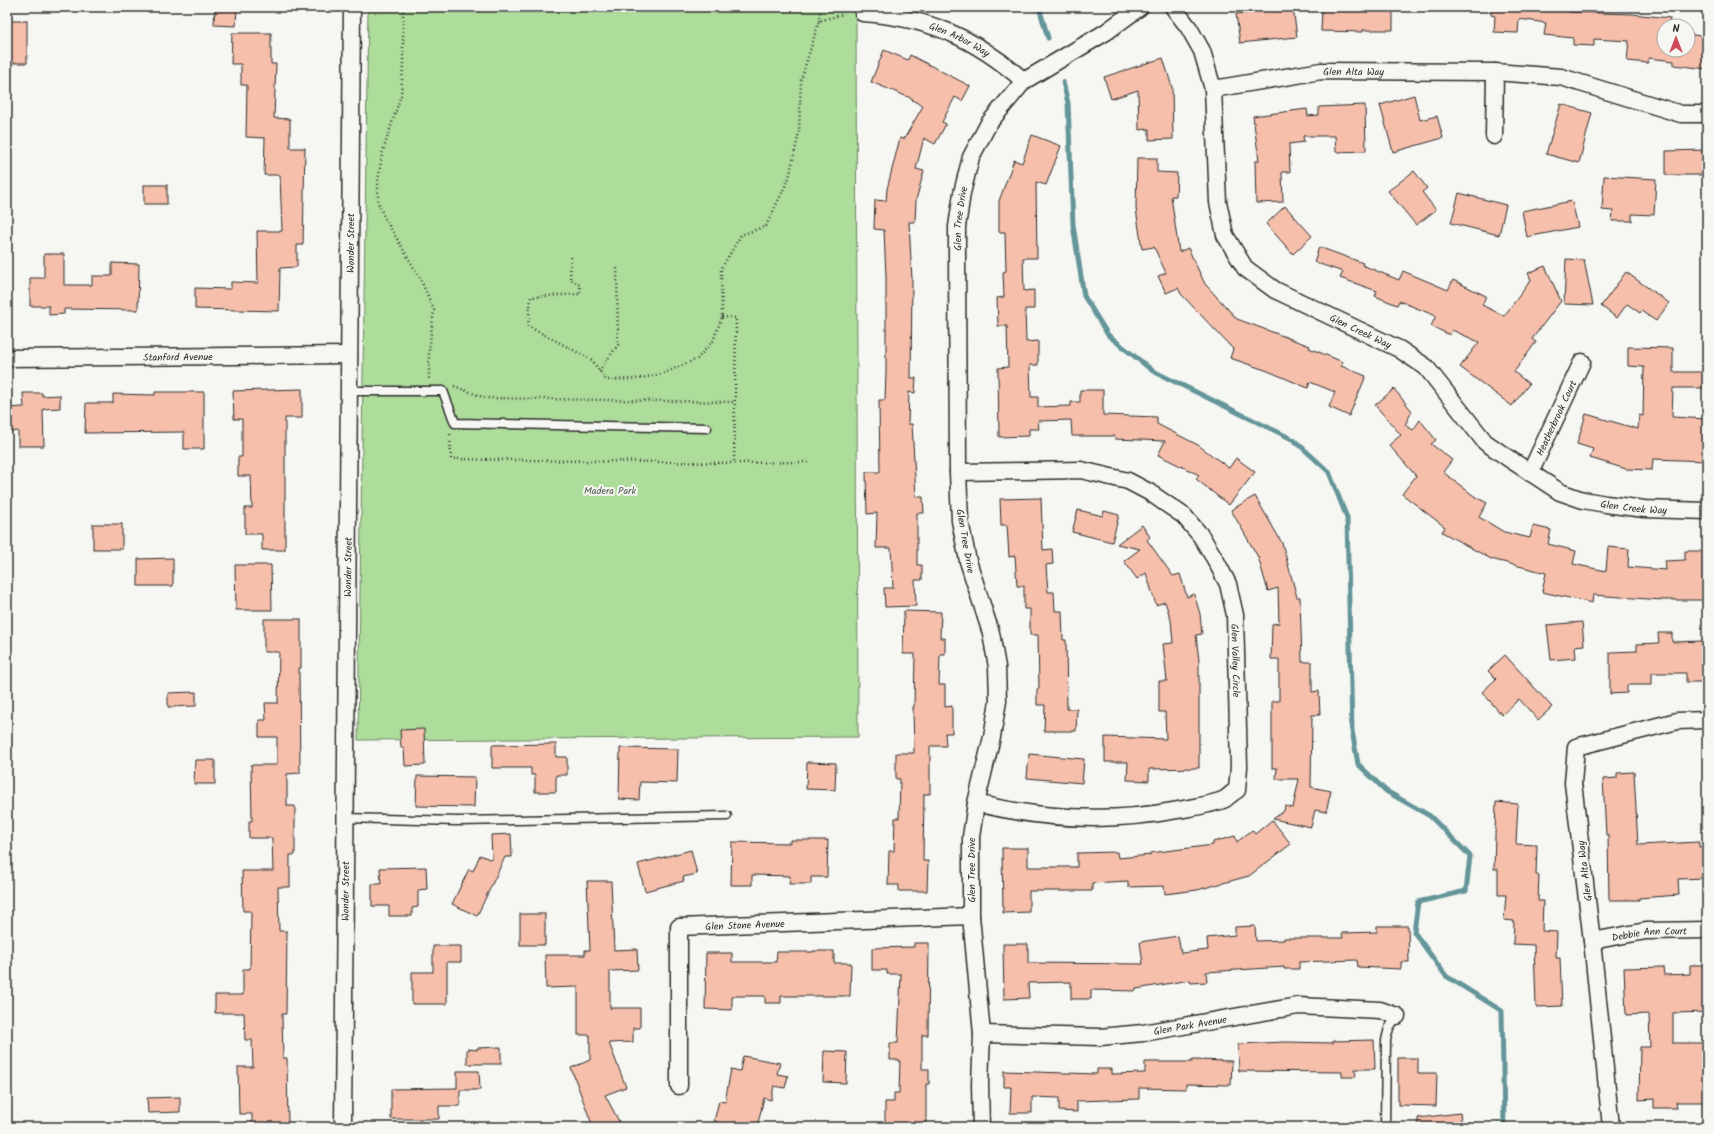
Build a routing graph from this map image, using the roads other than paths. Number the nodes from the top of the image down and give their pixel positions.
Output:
1 (352, 7) edge
2 (1140, 7) edge
3 (1173, 7) edge
4 (863, 13) dead end
5 (1495, 72) junction
6 (1024, 81) junction
7 (1213, 89) junction
8 (1707, 114) edge
9 (1494, 136) dead end
10 (349, 356) junction
11 (7, 358) edge
12 (1582, 362) dead end
13 (349, 391) junction
14 (708, 428) dead end
15 (958, 472) junction
16 (1530, 473) junction
17 (1707, 511) edge
18 (1707, 720) edge
19 (976, 804) junction
20 (727, 816) dead end
21 (345, 818) junction
22 (971, 916) junction
23 (1707, 930) edge
24 (1592, 941) junction
25 (1397, 1016) joint
26 (982, 1034) junction
27 (679, 1086) dead end
28 (343, 1127) edge
29 (981, 1127) edge
30 (1385, 1127) edge
31 (1610, 1127) edge

1 - 10 street, Wonder Street
2 - 6 street, Glen Tree Drive
3 - 7 street, Glen Creek Way
4 - 6 street, Glen Arbor Way
5 - 7 street, Glen Alta Way
5 - 8 street, Glen Alta Way
5 - 9 street
6 - 15 street, Glen Tree Drive
7 - 16 street, Glen Creek Way
10 - 11 street, Stanford Avenue
10 - 13 street, Wonder Street
12 - 16 street, Heatherbrook Court
13 - 14 lane
13 - 21 street, Wonder Street
15 - 19 street, Glen Tree Drive
15 - 19 street, Glen Valley Circle
16 - 17 street, Glen Creek Way
18 - 24 street, Glen Alta Way
19 - 22 street, Glen Tree Drive
20 - 21 lane
21 - 28 street, Wonder Street
22 - 26 street, Glen Tree Drive
22 - 27 street, Glen Stone Avenue
23 - 24 street, Debbie Ann Court
24 - 31 street, Glen Alta Way
25 - 26 street, Glen Park Avenue
25 - 30 lane
26 - 29 street, Glen Tree Drive

